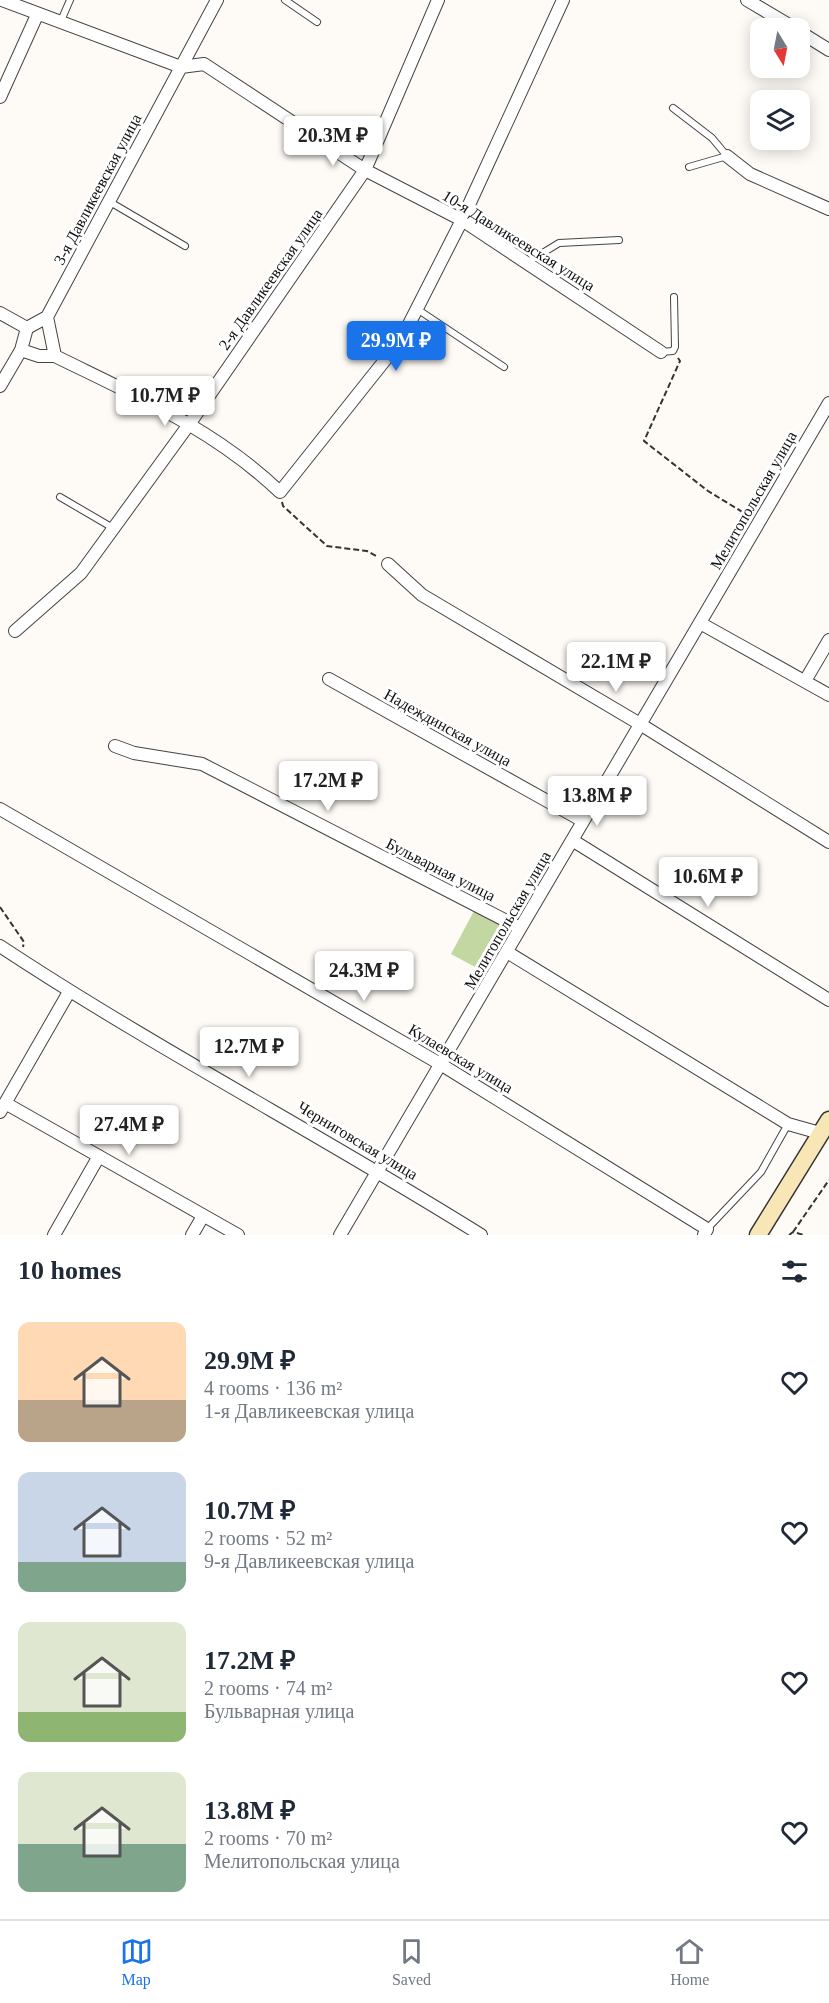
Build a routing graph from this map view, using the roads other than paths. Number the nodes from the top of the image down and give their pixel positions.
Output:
1 (2, 0) edge
2 (70, 0) edge
3 (218, 0) edge
4 (285, 0) edge
5 (438, 0) edge
6 (563, 0) edge
7 (747, 0) edge
8 (37, 15) junction
9 (777, 18) edge
10 (316, 22) dead end
11 (60, 23) junction
12 (810, 38) edge
13 (829, 50) edge
14 (181, 67) junction
15 (0, 97) edge
16 (673, 108) dead end
17 (727, 156) junction
18 (689, 167) dead end
19 (365, 171) junction
20 (110, 202) junction
21 (829, 209) edge
22 (462, 220) junction
23 (619, 240) dead end
24 (185, 246) dead end
25 (528, 262) junction
26 (674, 297) dead end
27 (417, 309) junction
28 (0, 313) edge
29 (47, 317) junction
30 (27, 328) junction
31 (21, 350) junction
32 (667, 351) joint
33 (55, 356) junction
34 (504, 367) dead end
35 (0, 386) edge
36 (829, 403) edge
37 (190, 423) junction
38 (60, 497) dead end
39 (113, 529) junction
40 (388, 564) dead end
41 (700, 623) junction
42 (15, 631) dead end
43 (829, 640) edge
44 (329, 679) dead end
45 (805, 681) junction
46 (829, 695) edge
47 (639, 724) junction
48 (115, 746) dead end
49 (0, 809) edge
50 (583, 822) junction
51 (572, 840) junction
52 (829, 842) edge
53 (520, 928) junction
54 (0, 946) edge
55 (507, 952) junction
56 (69, 992) junction
57 (829, 1000) edge
58 (442, 1065) junction
59 (2, 1108) edge
60 (788, 1124) junction
61 (825, 1126) edge
62 (99, 1156) junction
63 (379, 1171) junction
64 (203, 1216) junction
65 (706, 1232) edge
66 (54, 1235) edge
67 (192, 1235) edge
68 (238, 1235) edge
69 (340, 1235) edge
70 (482, 1235) edge
71 (759, 1235) edge

1 - 8 street, 10-я Давликеевская улица
2 - 11 lane
3 - 14 street, 3-я Давликеевская улица
4 - 10 lane
5 - 19 street, 2-я Давликеевская улица
6 - 22 street
7 - 9 street
8 - 11 street, 10-я Давликеевская улица
8 - 15 street
11 - 14 street, 10-я Давликеевская улица
12 - 13 street
14 - 19 street, 10-я Давликеевская улица
14 - 20 street, 3-я Давликеевская улица
16 - 17 lane
17 - 18 lane
17 - 21 street
19 - 22 street, 10-я Давликеевская улица
19 - 37 street, 2-я Давликеевская улица
20 - 24 lane
20 - 29 street, 3-я Давликеевская улица
22 - 25 street, 10-я Давликеевская улица
22 - 27 street
23 - 25 lane
25 - 32 street, 10-я Давликеевская улица
26 - 32 lane
27 - 34 lane
27 - 37 street
28 - 30 street
29 - 30 street
29 - 33 street
30 - 31 street
31 - 33 street
31 - 35 street
33 - 37 street
36 - 41 street, Мелитопольская улица
37 - 39 street, 2-я Давликеевская улица
38 - 39 lane
39 - 42 street, 2-я Давликеевская улица
40 - 47 street
41 - 45 street
41 - 47 street, Мелитопольская улица
43 - 45 street
44 - 50 street, Надеждинская улица
45 - 46 street
47 - 50 street, Мелитопольская улица
47 - 52 street
48 - 53 street, Бульварная улица
49 - 58 street, Кулаевская улица
50 - 51 street, Мелитопольская улица
51 - 53 street, Мелитопольская улица
51 - 57 street
53 - 55 street, Мелитопольская улица
54 - 56 street, Черниговская улица
55 - 58 street, Мелитопольская улица
55 - 60 street
56 - 59 street
56 - 63 street, Черниговская улица
58 - 63 street, Мелитопольская улица
58 - 65 street, Кулаевская улица
59 - 62 street
60 - 61 street
60 - 65 lane
61 - 71 street
62 - 64 street
62 - 66 street
63 - 69 street, Мелитопольская улица
63 - 70 street, Черниговская улица
64 - 67 street
64 - 68 street

